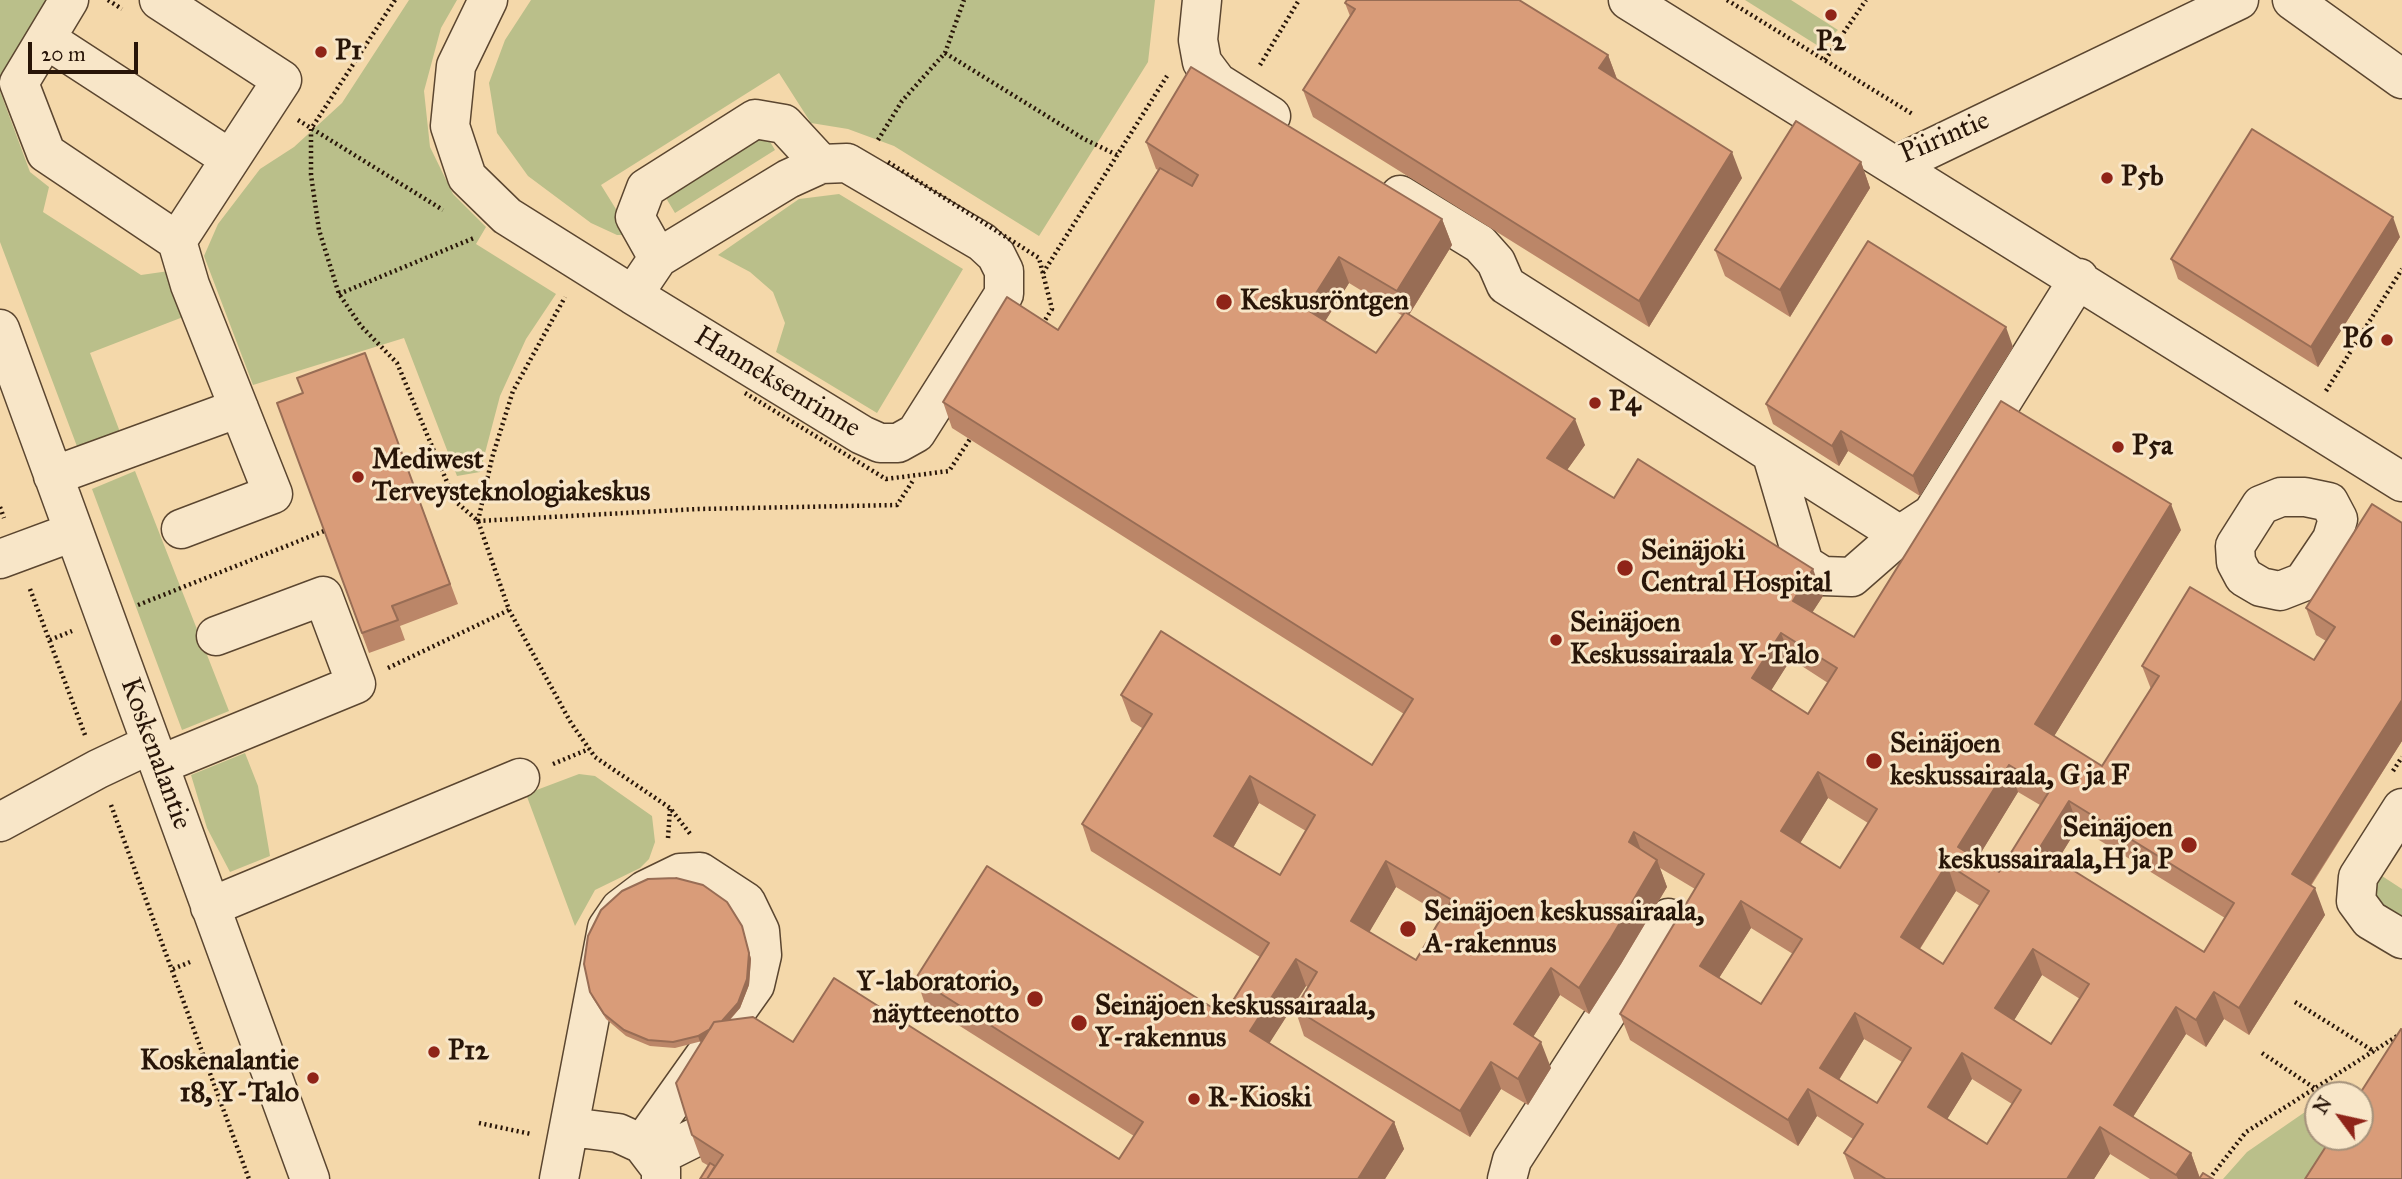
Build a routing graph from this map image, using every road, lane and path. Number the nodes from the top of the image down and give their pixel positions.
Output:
1 (69, 0) edge
2 (159, 0) edge
3 (395, 0) edge
4 (488, 0) edge
5 (964, 0) edge
6 (1202, 0) edge
7 (1299, 0) edge
8 (1629, 0) edge
9 (1727, 0) edge
10 (1866, 0) edge
11 (2239, 0) edge
12 (2292, 0) edge
13 (46, 39) junction
14 (945, 53) junction
15 (1825, 60) junction
16 (1168, 65) dead end
17 (2402, 79) edge
18 (1240, 97) junction
19 (1919, 118) dead end
20 (312, 129) junction
21 (1298, 132) edge
22 (1117, 155) junction
23 (229, 158) junction
24 (881, 161) junction
25 (821, 164) junction
26 (1896, 165) junction
27 (1366, 174) edge
28 (402, 185) dead end
29 (483, 235) dead end
30 (177, 241) junction
31 (658, 258) junction
32 (2402, 270) edge
33 (1040, 278) dead end
34 (2079, 278) junction
35 (570, 288) dead end
36 (339, 294) junction
37 (634, 295) junction
38 (1041, 327) edge
39 (0, 330) edge
40 (751, 383) junction
41 (2325, 392) dead end
42 (239, 408) junction
43 (970, 439) edge
44 (1772, 455) junction
45 (2360, 455) junction
46 (919, 470) dead end
47 (53, 476) junction
48 (2402, 482) edge
49 (2329, 502) dead end
50 (0, 507) edge
51 (478, 521) junction
52 (181, 528) dead end
53 (324, 531) edge
54 (73, 532) junction
55 (1900, 535) junction
56 (8, 555) edge
57 (509, 610) junction
58 (105, 618) junction
59 (216, 636) dead end
60 (50, 640) junction
61 (356, 684) junction
62 (155, 755) junction
63 (98, 769) junction
64 (520, 778) dead end
65 (2402, 808) edge
66 (0, 822) edge
67 (701, 873) junction
68 (210, 907) junction
69 (1668, 918) dead end
70 (2402, 939) edge
71 (2295, 1002) dead end
72 (2402, 1032) edge
73 (2375, 1052) junction
74 (2262, 1054) dead end
75 (2304, 1081) edge
76 (2329, 1081) edge
77 (2304, 1096) edge
78 (479, 1123) dead end
79 (570, 1127) junction
80 (519, 1130) dead end
81 (694, 1138) edge
82 (652, 1160) edge
83 (248, 1179) edge
84 (310, 1179) edge
85 (559, 1179) edge
86 (1507, 1179) edge
87 (2209, 1179) edge

1 - 13 street
2 - 23 street
3 - 20 path
4 - 37 street, Hanneksenrinne
5 - 14 path
6 - 18 street
7 - 18 path
8 - 26 street, Piirintie
9 - 15 path
10 - 15 path
11 - 26 street, Piirintie
12 - 17 street
13 - 23 street
13 - 30 street
14 - 22 path
14 - 24 path
15 - 19 path
16 - 22 path
18 - 21 street
20 - 28 path
20 - 36 path
22 - 33 path
23 - 30 street
24 - 25 street, Hanneksenrinne
24 - 38 path, bridge
24 - 40 street, Hanneksenrinne
25 - 31 street, Hanneksenrinne
25 - 31 street
26 - 34 street
27 - 44 street
29 - 36 path
30 - 42 street
31 - 37 street, Hanneksenrinne
32 - 41 path
34 - 45 street
34 - 55 street
35 - 51 path
36 - 51 path
37 - 40 street, Hanneksenrinne
39 - 47 street, Koskenalantie
40 - 43 path, bridge
42 - 47 street
42 - 52 street
44 - 55 street
44 - 55 street
45 - 48 street
45 - 49 street
46 - 51 path
47 - 54 street, Koskenalantie
50 - 56 path
51 - 57 path
53 - 58 path
54 - 56 street
54 - 58 street, Koskenalantie
56 - 60 path
57 - 61 path
57 - 67 path
58 - 60 path
58 - 62 street, Koskenalantie
59 - 61 street
60 - 63 path
61 - 62 street
62 - 63 street
62 - 68 street, Koskenalantie
63 - 66 street
63 - 83 path
64 - 68 street
65 - 70 street
67 - 79 street
67 - 82 street
68 - 84 street, Koskenalantie
69 - 86 street
71 - 73 path
72 - 73 path
73 - 76 path
74 - 75 path
77 - 87 path
78 - 80 path
79 - 82 street
79 - 85 street
81 - 82 street

